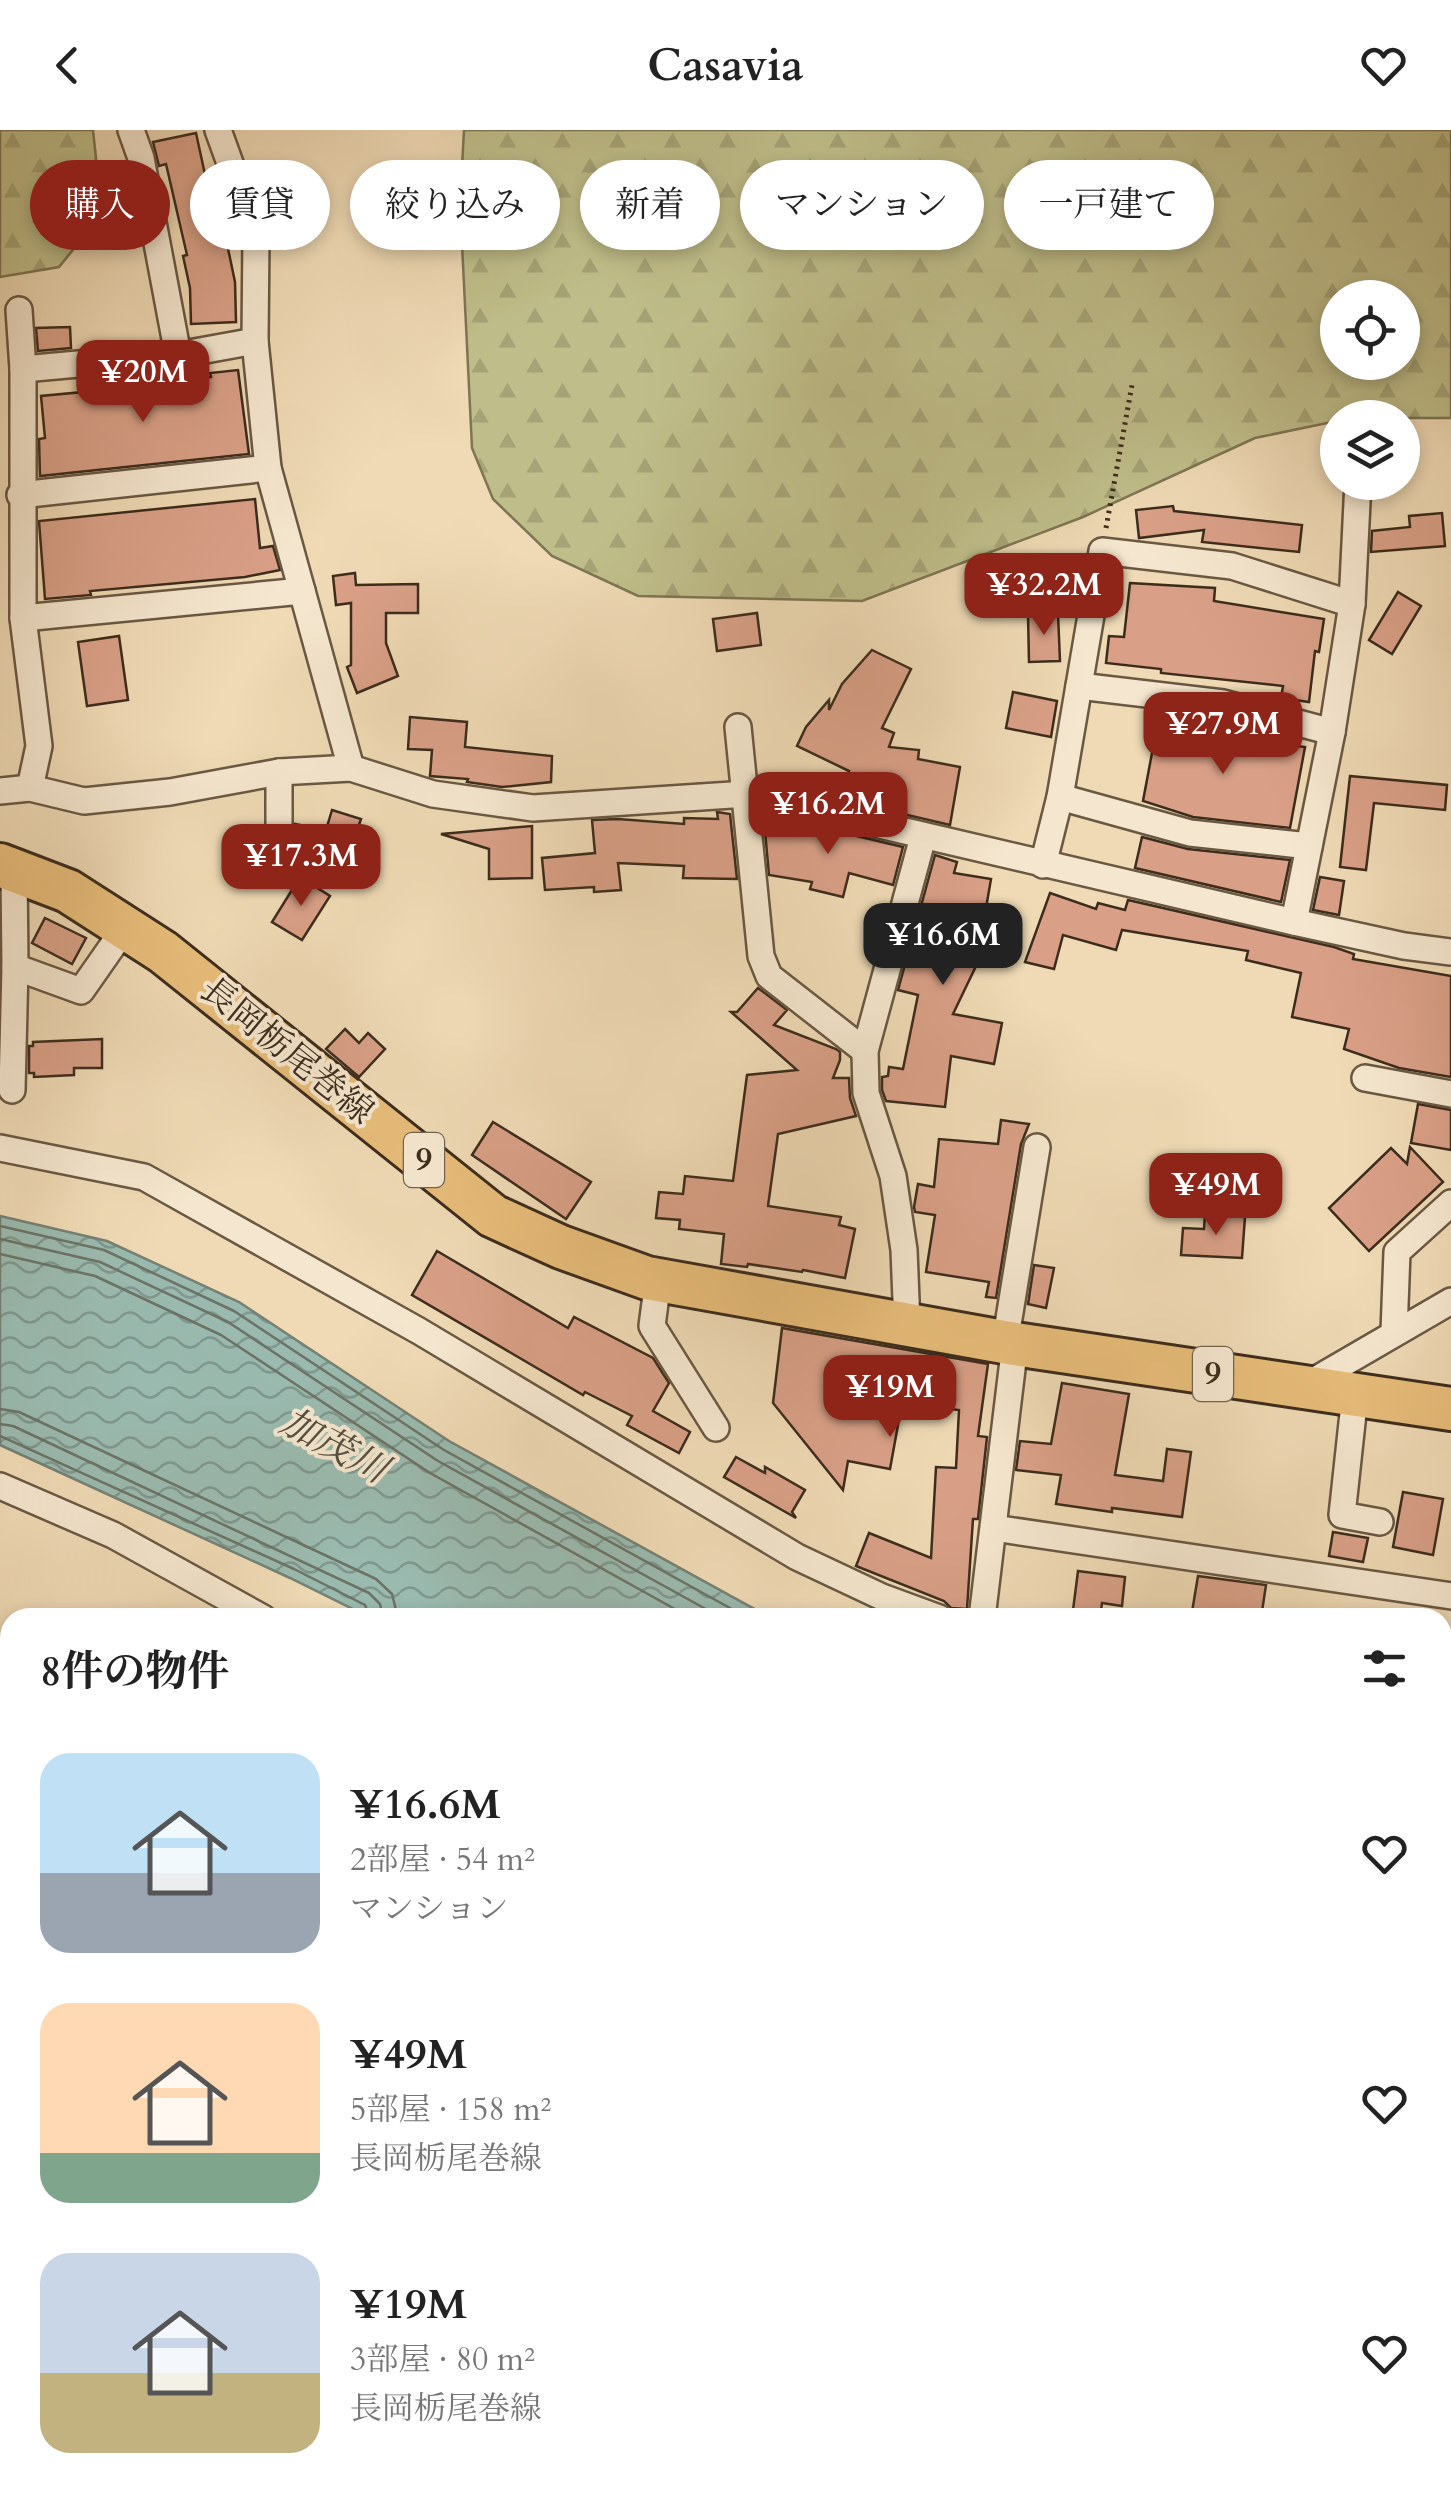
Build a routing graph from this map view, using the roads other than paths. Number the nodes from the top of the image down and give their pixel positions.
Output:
1 (131, 130) edge
2 (218, 130) edge
3 (19, 310) dead end
4 (255, 341) junction
5 (178, 355) junction
6 (23, 370) junction
7 (268, 468) junction
8 (20, 495) junction
9 (1357, 500) edge
10 (302, 591) junction
11 (1352, 604) junction
12 (23, 618) junction
13 (1079, 686) junction
14 (738, 727) dead end
15 (1332, 732) junction
16 (351, 768) junction
17 (280, 772) junction
18 (30, 788) junction
19 (0, 791) edge
20 (747, 794) junction
21 (1060, 798) junction
22 (923, 837) junction
23 (1309, 846) junction
24 (279, 854) dead end
25 (1042, 865) junction
26 (7, 868) edge
27 (1294, 922) junction
28 (125, 928) junction
29 (1451, 952) edge
30 (15, 967) junction
31 (864, 1052) junction
32 (1365, 1078) dead end
33 (12, 1090) dead end
34 (1451, 1094) edge
35 (1038, 1147) dead end
36 (0, 1148) edge
37 (1451, 1203) edge
38 (658, 1280) junction
39 (1451, 1301) edge
40 (908, 1325) junction
41 (1394, 1332) junction
42 (1010, 1344) junction
43 (1451, 1383) edge
44 (1303, 1387) junction
45 (1355, 1395) junction
46 (1431, 1406) edge
47 (716, 1428) dead end
48 (0, 1486) edge
49 (1380, 1522) dead end
50 (994, 1528) junction
51 (1451, 1596) edge
52 (245, 1608) edge
53 (912, 1608) edge
54 (983, 1608) edge

1 - 5 street
2 - 4 street
3 - 6 street
4 - 5 street
4 - 7 street
5 - 6 street
6 - 8 street
7 - 8 street
7 - 10 street
8 - 12 street
9 - 11 street
10 - 12 street
10 - 16 street
11 - 13 street
11 - 15 street
12 - 18 street
13 - 15 street
13 - 21 street
14 - 20 street
15 - 23 street
16 - 17 street
16 - 20 street
17 - 18 street
17 - 24 street
18 - 19 street
20 - 22 street
20 - 31 street
21 - 23 street
21 - 25 street
22 - 25 street
22 - 31 street
23 - 27 street
25 - 27 street
26 - 28 main road, 長岡栃尾巻線 / 9
26 - 30 street
27 - 29 street
28 - 30 street
28 - 38 main road, 長岡栃尾巻線 / 9
30 - 33 street
31 - 40 street
32 - 34 street
35 - 42 street
36 - 53 street
37 - 41 street
38 - 40 main road, 長岡栃尾巻線 / 9
38 - 47 street
39 - 41 street
40 - 42 main road, 長岡栃尾巻線 / 9
41 - 44 street
42 - 44 main road, 長岡栃尾巻線 / 9
42 - 50 street
43 - 46 street
44 - 45 main road, 長岡栃尾巻線 / 9
45 - 46 main road, 長岡栃尾巻線 / 9
45 - 49 street
48 - 52 street
50 - 51 street
50 - 54 street

